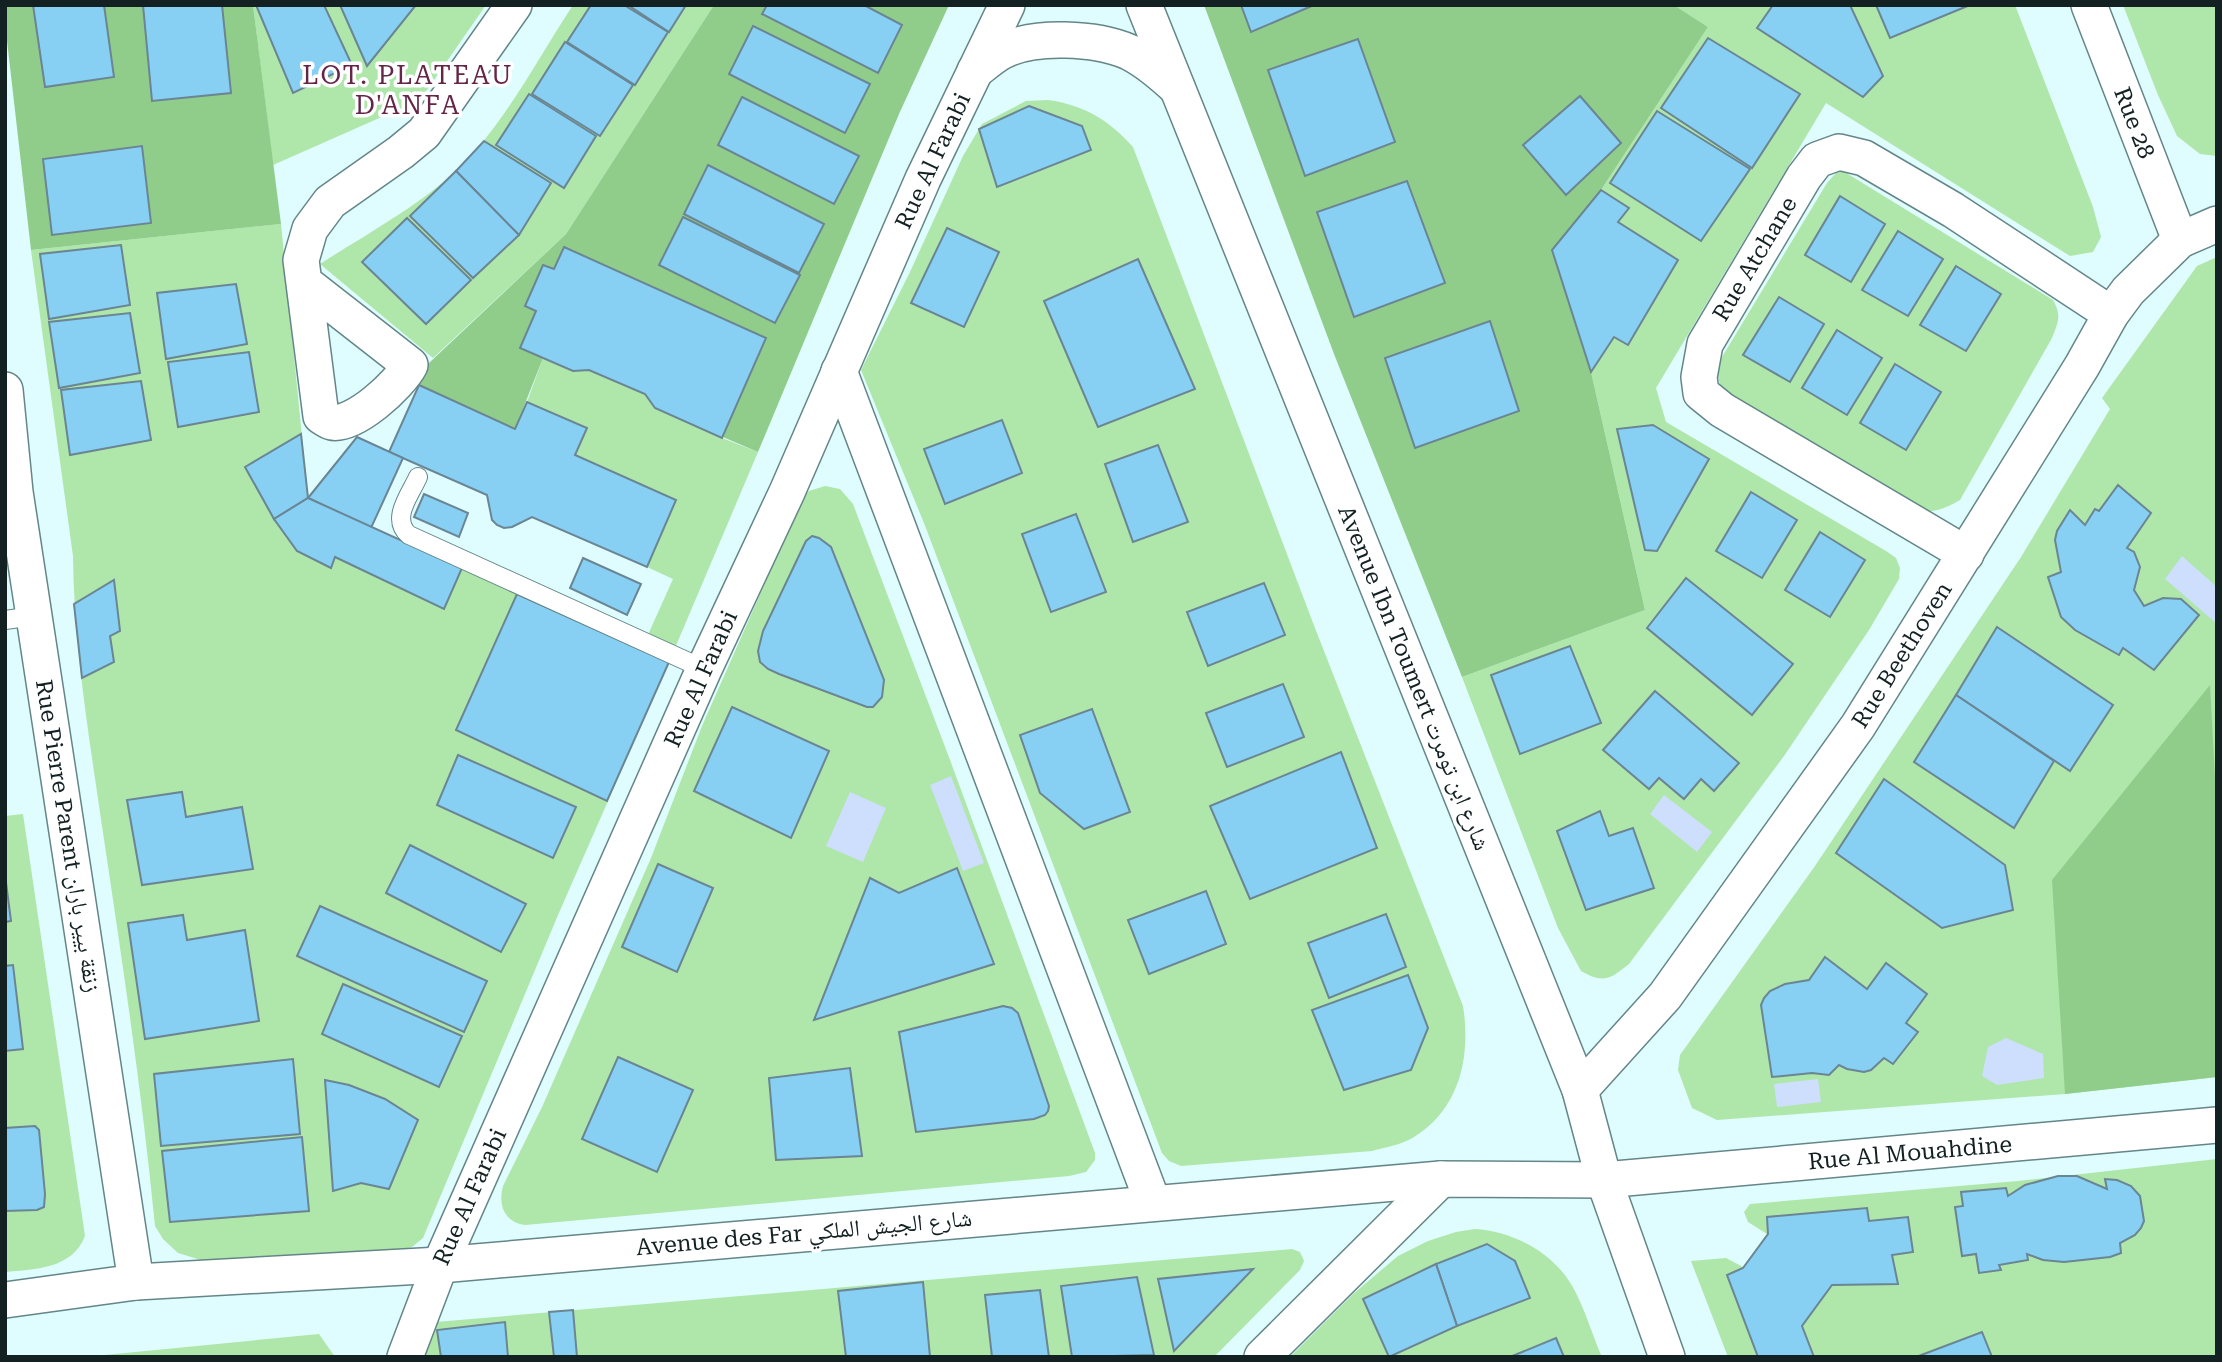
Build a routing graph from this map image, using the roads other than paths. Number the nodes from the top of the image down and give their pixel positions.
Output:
1 (514, 5) edge
2 (1007, 5) edge
3 (1144, 5) edge
4 (2089, 5) edge
5 (975, 71) junction
6 (1177, 88) junction
7 (2217, 224) edge
8 (2180, 240) junction
9 (305, 283) dead end
10 (2111, 314) junction
11 (839, 371) junction
12 (5, 390) edge
13 (418, 477) dead end
14 (1966, 554) junction
15 (20, 618) edge
16 (704, 669) junction
17 (1580, 1090) junction
18 (2217, 1125) edge
19 (1441, 1179) junction
20 (1604, 1180) junction
21 (1153, 1203) junction
22 (440, 1265) junction
23 (136, 1282) junction
24 (5, 1300) edge
25 (405, 1357) edge
26 (1262, 1357) edge
27 (1667, 1357) edge

1 - 9 street
2 - 5 street, Rue Al Farabi
3 - 6 street, Avenue Ibn Toumert شارع ابن تومرت
4 - 8 street, Rue 28
5 - 6 street
5 - 11 street, Rue Al Farabi
6 - 17 street, Avenue Ibn Toumert شارع ابن تومرت
7 - 8 street, Rue Beethoven
8 - 10 street, Rue Beethoven
10 - 14 street, Rue Beethoven
10 - 14 street, Rue Atchane
11 - 16 street, Rue Al Farabi
11 - 21 street
12 - 15 street, Rue Pierre Parent زنقة بيير باران
13 - 16 lane
14 - 17 street, Rue Beethoven
15 - 23 street, Rue Pierre Parent زنقة بيير باران
16 - 22 street, Rue Al Farabi
17 - 20 street, Avenue Ibn Toumert شارع ابن تومرت
18 - 20 street, Rue Al Mouahdine
19 - 20 street, Avenue des Far شارع الجيش الملكي
19 - 21 street, Avenue des Far شارع الجيش الملكي
19 - 26 street
20 - 27 street, Avenue Ibn Toumert شارع ابن تومرت
21 - 22 street, Avenue des Far شارع الجيش الملكي
22 - 23 street, Avenue des Far شارع الجيش الملكي
22 - 25 street, Rue Al Farabi
23 - 24 street, Avenue des Far شارع الجيش الملكي

